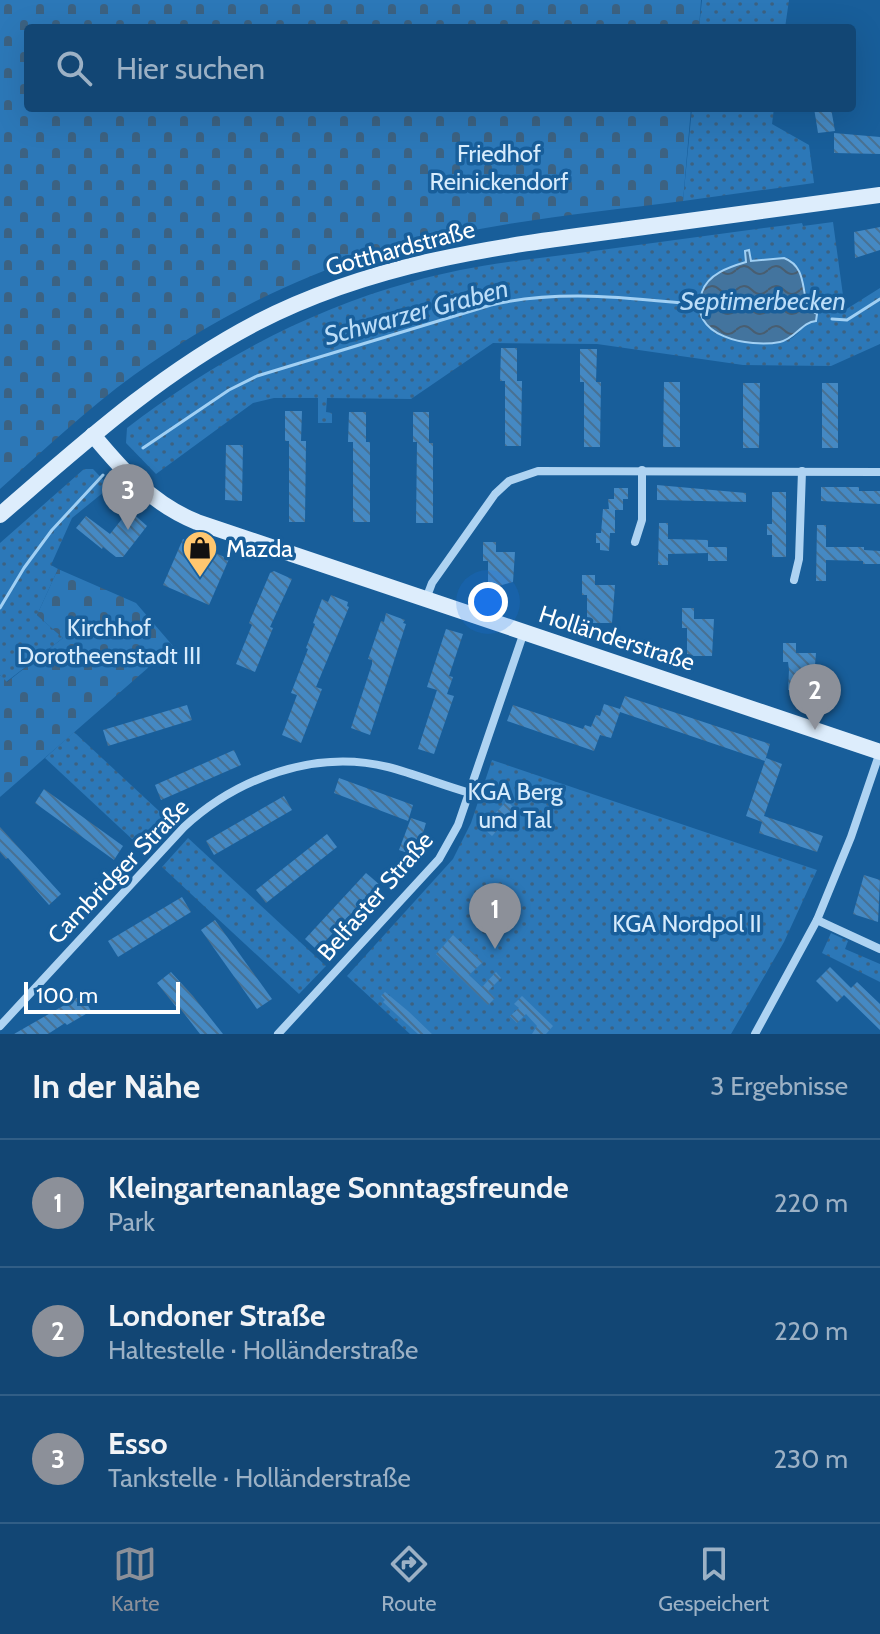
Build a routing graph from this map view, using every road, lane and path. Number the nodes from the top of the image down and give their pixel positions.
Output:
1 (880, 195) edge
2 (93, 435) junction
3 (642, 470) junction
4 (802, 471) junction
5 (880, 472) edge
6 (0, 515) edge
7 (635, 542) dead end
8 (794, 580) dead end
9 (426, 599) junction
10 (524, 632) junction
11 (880, 752) edge
12 (470, 793) junction
13 (817, 920) junction
14 (880, 949) edge
15 (0, 1026) edge
16 (278, 1034) edge
17 (755, 1034) edge

1 - 2 main road, Gotthardstraße
2 - 6 main road, Gotthardstraße
2 - 9 main road, Holländerstraße
3 - 4 street
3 - 7 street
3 - 9 street
4 - 5 street
4 - 8 street
9 - 10 main road, Holländerstraße
10 - 11 main road, Holländerstraße
10 - 12 street, Belfaster Straße
11 - 13 street
12 - 15 street, Cambridger Straße
12 - 16 street, Belfaster Straße
13 - 14 street
13 - 17 street

